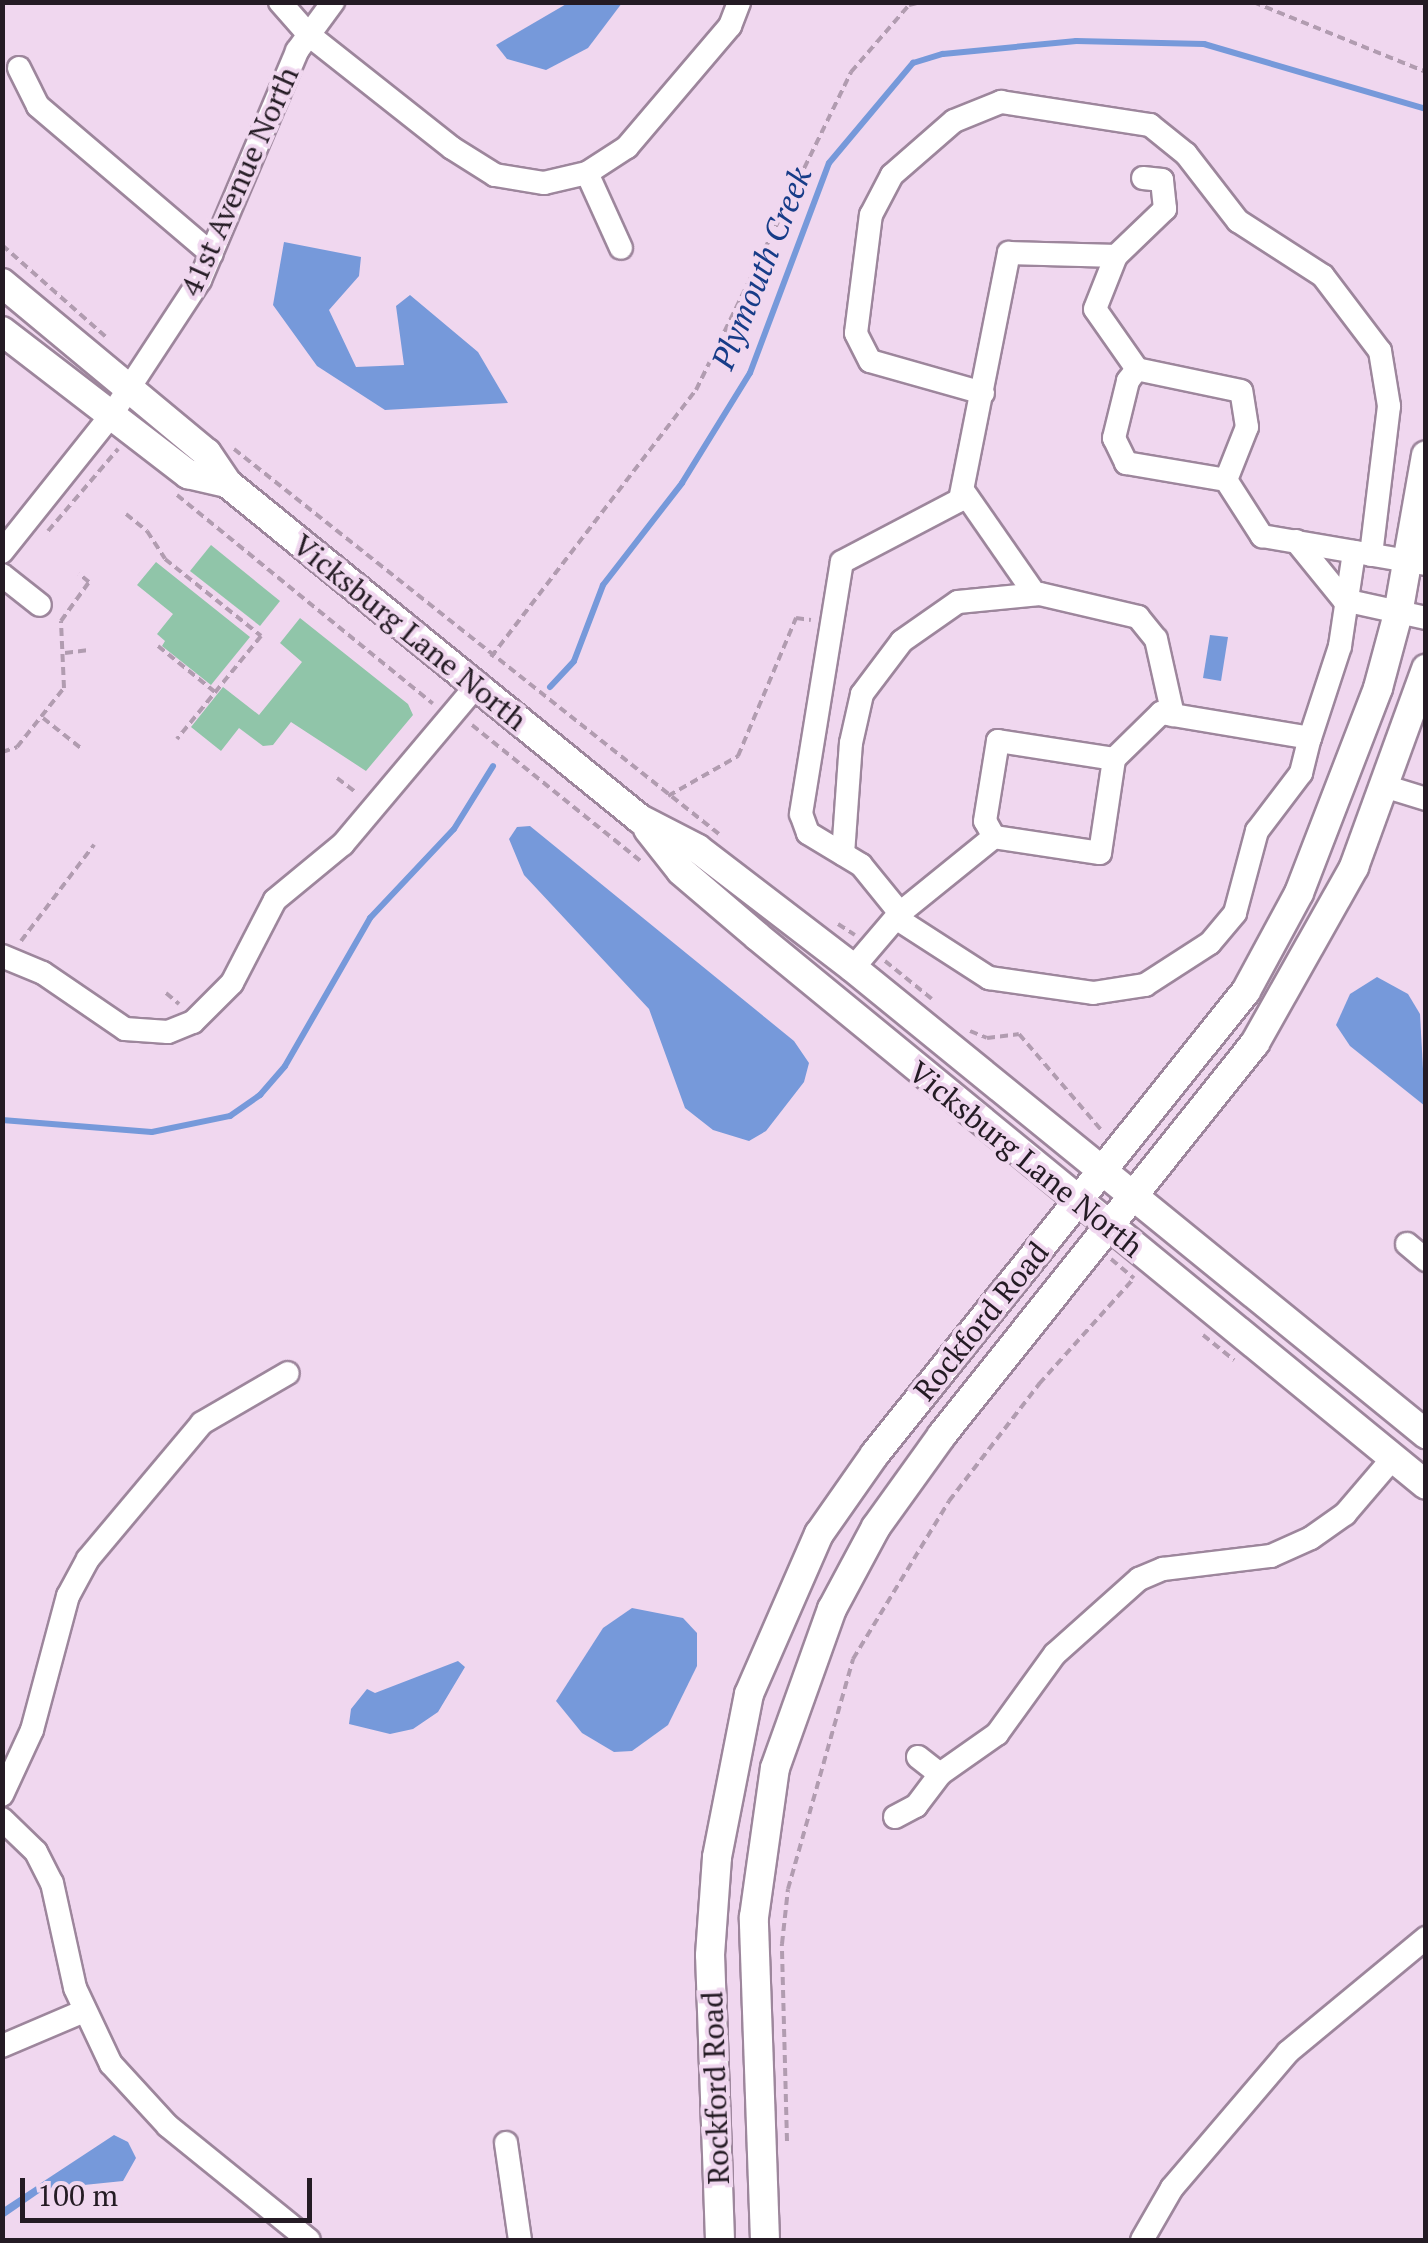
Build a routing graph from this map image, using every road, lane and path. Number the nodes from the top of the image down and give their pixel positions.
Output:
1 (280, 2) edge
2 (332, 2) edge
3 (739, 2) edge
4 (920, 2) edge
5 (1253, 2) edge
6 (309, 35) junction
7 (19, 68) dead end
8 (1426, 72) edge
9 (587, 173) junction
10 (1143, 178) dead end
11 (2, 245) edge
12 (621, 248) dead end
13 (212, 254) junction
14 (1116, 256) junction
15 (2, 284) edge
16 (2, 331) edge
17 (111, 343) dead end
18 (1138, 369) junction
19 (130, 390) junction
20 (983, 393) junction
21 (105, 423) junction
22 (226, 443) dead end
23 (1426, 455) edge
24 (1226, 480) junction
25 (226, 483) junction
26 (162, 484) dead end
27 (964, 492) junction
28 (126, 514) dead end
29 (42, 538) dead end
30 (1296, 541) junction
31 (2, 552) edge
32 (1363, 553) junction
33 (1417, 562) edge
34 (79, 574) dead end
35 (2, 575) edge
36 (1035, 594) junction
37 (1344, 600) junction
38 (40, 606) dead end
39 (1412, 616) edge
40 (832, 623) junction
41 (158, 646) dead end
42 (89, 650) dead end
43 (64, 653) junction
44 (491, 657) junction
45 (1426, 669) edge
46 (477, 685) junction
47 (215, 692) junction
48 (455, 712) junction
49 (1174, 715) junction
50 (42, 716) junction
51 (1310, 738) junction
52 (177, 739) dead end
53 (82, 749) dead end
54 (2, 752) edge
55 (1114, 759) junction
56 (337, 778) dead end
57 (1387, 787) junction
58 (668, 796) junction
59 (1426, 799) edge
60 (374, 807) junction
61 (640, 819) junction
62 (994, 837) junction
63 (725, 841) dead end
64 (94, 845) dead end
65 (843, 854) junction
66 (645, 865) dead end
67 (824, 916) dead end
68 (898, 916) junction
69 (9, 952) edge
70 (862, 958) junction
71 (944, 1009) dead end
72 (958, 1021) dead end
73 (1092, 1163) junction
74 (1135, 1197) junction
75 (1076, 1201) junction
76 (1110, 1227) junction
77 (1407, 1244) dead end
78 (1426, 1260) edge
79 (1134, 1278) dead end
80 (288, 1373) dead end
81 (1426, 1434) edge
82 (1393, 1458) junction
83 (1426, 1485) edge
84 (918, 1756) dead end
85 (940, 1774) junction
86 (2, 1796) edge
87 (895, 1816) dead end
88 (2, 1818) edge
89 (1426, 1938) edge
90 (84, 2011) junction
91 (2, 2046) edge
92 (506, 2143) dead end
93 (786, 2152) dead end
94 (286, 2222) junction
95 (271, 2240) edge
96 (309, 2240) edge
97 (520, 2240) edge
98 (720, 2240) edge
99 (765, 2240) edge
100 (1142, 2240) edge

1 - 6 street
2 - 6 street, 41st Avenue North
3 - 9 street
4 - 44 path
5 - 8 path
6 - 9 street
6 - 13 street, 41st Avenue North
7 - 13 street
9 - 12 street
10 - 14 street
11 - 17 path
13 - 19 street, 41st Avenue North
14 - 18 street
14 - 20 street
15 - 19 main road, Vicksburg Lane North
16 - 21 main road, Vicksburg Lane North
18 - 24 street
18 - 24 street
19 - 21 street, 41st Avenue North
19 - 25 main road, Vicksburg Lane North
20 - 27 street
20 - 32 street
21 - 25 main road, Vicksburg Lane North
21 - 29 path
21 - 31 street, 41st Avenue North
22 - 44 path
23 - 33 main road, Rockford Road
24 - 30 street
25 - 46 main road, Vicksburg Lane North
26 - 48 path
27 - 36 street
27 - 40 street
28 - 47 path
30 - 32 street
30 - 37 street
32 - 33 street
32 - 37 street
33 - 39 main road, Rockford Road
34 - 43 path
35 - 38 street
36 - 49 street
36 - 65 street
37 - 39 street
37 - 51 street
39 - 73 main road, Rockford Road
40 - 58 path
40 - 65 street
41 - 47 path
42 - 43 path
43 - 50 path
44 - 58 path
45 - 57 main road, Rockford Road
46 - 48 street
46 - 61 main road, Vicksburg Lane North
47 - 52 path
48 - 60 street
48 - 66 path
49 - 51 street
49 - 55 street
50 - 53 path
50 - 54 path
51 - 68 street
55 - 62 street
55 - 62 street
56 - 60 path
57 - 59 street
57 - 74 main road, Rockford Road
58 - 63 path
60 - 69 street
61 - 70 main road, Vicksburg Lane North
61 - 75 main road, Vicksburg Lane North
62 - 68 street
64 - 69 path
65 - 68 street
67 - 70 path
68 - 70 street
70 - 71 path
70 - 73 main road, Vicksburg Lane North
72 - 73 path
73 - 74 main road, Vicksburg Lane North
73 - 75 main road, Rockford Road
74 - 76 main road, Rockford Road
74 - 81 main road, Vicksburg Lane North
75 - 76 main road, Vicksburg Lane North
75 - 98 main road, Rockford Road
76 - 82 main road, Vicksburg Lane North
76 - 99 main road, Rockford Road
77 - 78 street
79 - 93 path
80 - 86 street
82 - 83 main road, Vicksburg Lane North
82 - 85 street
84 - 85 street
85 - 87 street
88 - 90 street
89 - 100 street
90 - 91 street
90 - 94 street
92 - 97 street
94 - 95 street
94 - 96 street

